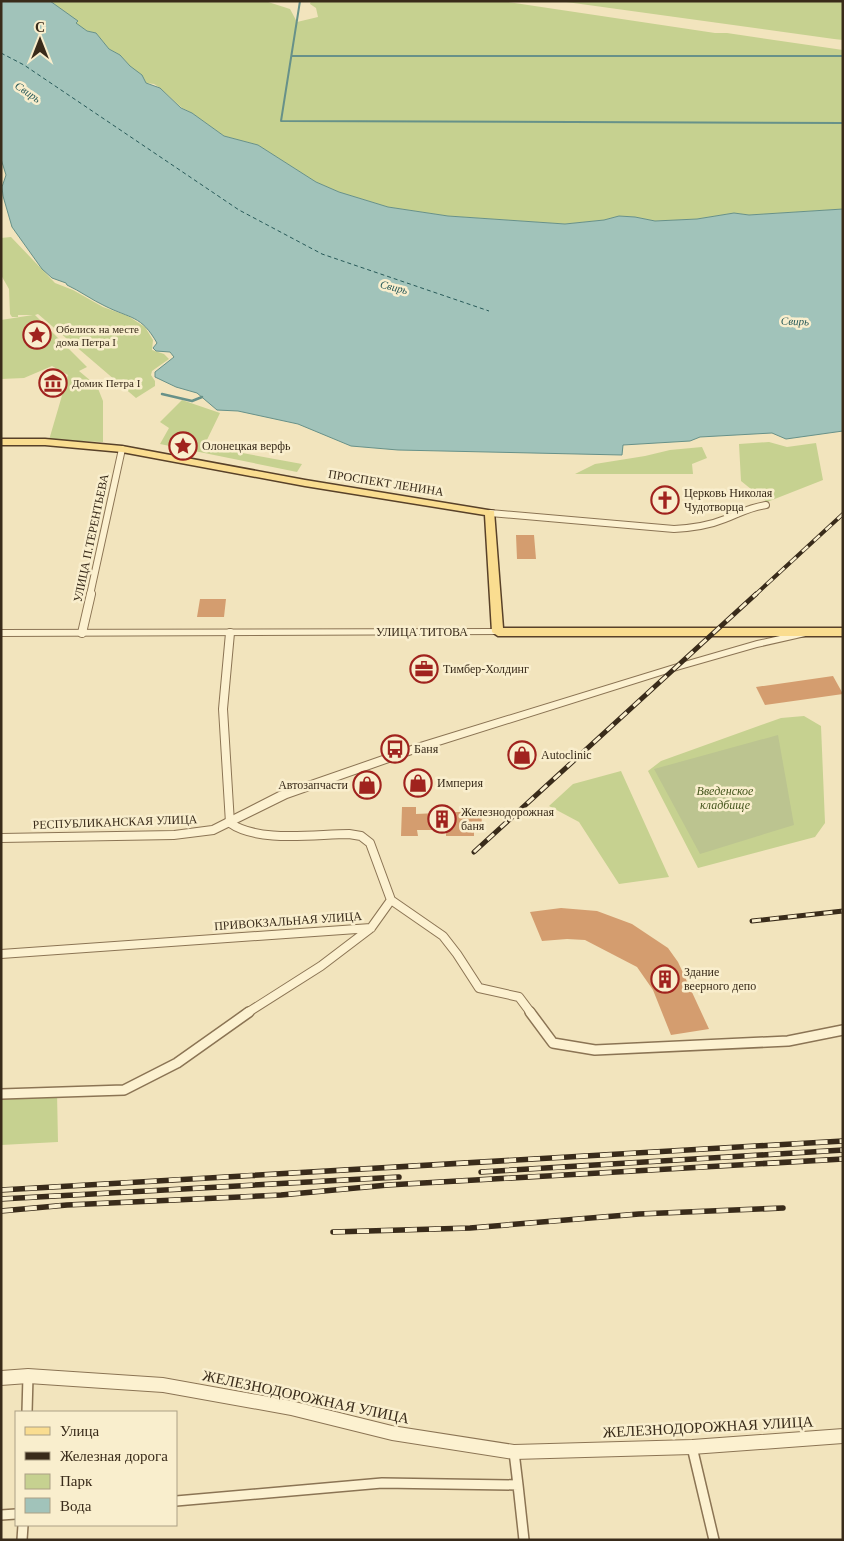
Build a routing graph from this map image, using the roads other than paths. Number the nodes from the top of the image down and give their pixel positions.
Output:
1 (1, 442) edge
2 (122, 449) junction
3 (766, 505) dead end
4 (490, 513) junction
5 (498, 632) junction
6 (843, 632) edge
7 (1, 633) edge
8 (82, 633) junction
9 (809, 633) junction
10 (230, 634) junction
11 (230, 823) junction
12 (1, 838) edge
13 (391, 900) junction
14 (371, 928) junction
15 (1, 954) edge
16 (843, 1030) edge
17 (1, 1094) edge
18 (28, 1376) junction
19 (1, 1378) edge
20 (27, 1411) edge
21 (843, 1436) edge
22 (692, 1447) junction
23 (514, 1452) junction
24 (518, 1485) junction
25 (178, 1501) edge
26 (15, 1514) edge
27 (1, 1515) edge
28 (23, 1526) edge
29 (22, 1540) edge
30 (524, 1540) edge
31 (714, 1540) edge

1 - 2 main road, ПРОСПЕКТ ЛЕНИНА
2 - 4 main road, ПРОСПЕКТ ЛЕНИНА
2 - 8 street, УЛИЦА П.ТЕРЕНТЬЕВА
3 - 4 street, ПРОСПЕКТ ЛЕНИНА
4 - 5 main road
5 - 9 main road, УЛИЦА ТИТОВА
5 - 10 street, УЛИЦА ТИТОВА
6 - 9 main road, УЛИЦА ТИТОВА
7 - 8 street, УЛИЦА ТИТОВА
8 - 10 street, УЛИЦА ТИТОВА
9 - 11 street, РЕСПУБЛИКАНСКАЯ УЛИЦА
10 - 11 street
11 - 12 street, РЕСПУБЛИКАНСКАЯ УЛИЦА
11 - 13 street
13 - 14 street
13 - 16 street
14 - 15 street, ПРИВОКЗАЛЬНАЯ УЛИЦА
14 - 17 street, ПРИВОКЗАЛЬНАЯ УЛИЦА
18 - 19 street, ЖЕЛЕЗНОДОРОЖНАЯ УЛИЦА
18 - 20 street
18 - 23 street, ЖЕЛЕЗНОДОРОЖНАЯ УЛИЦА
21 - 22 street, ЖЕЛЕЗНОДОРОЖНАЯ УЛИЦА
22 - 23 street, ЖЕЛЕЗНОДОРОЖНАЯ УЛИЦА
22 - 31 street
23 - 24 street
24 - 25 street
24 - 30 street
26 - 27 street
28 - 29 street

